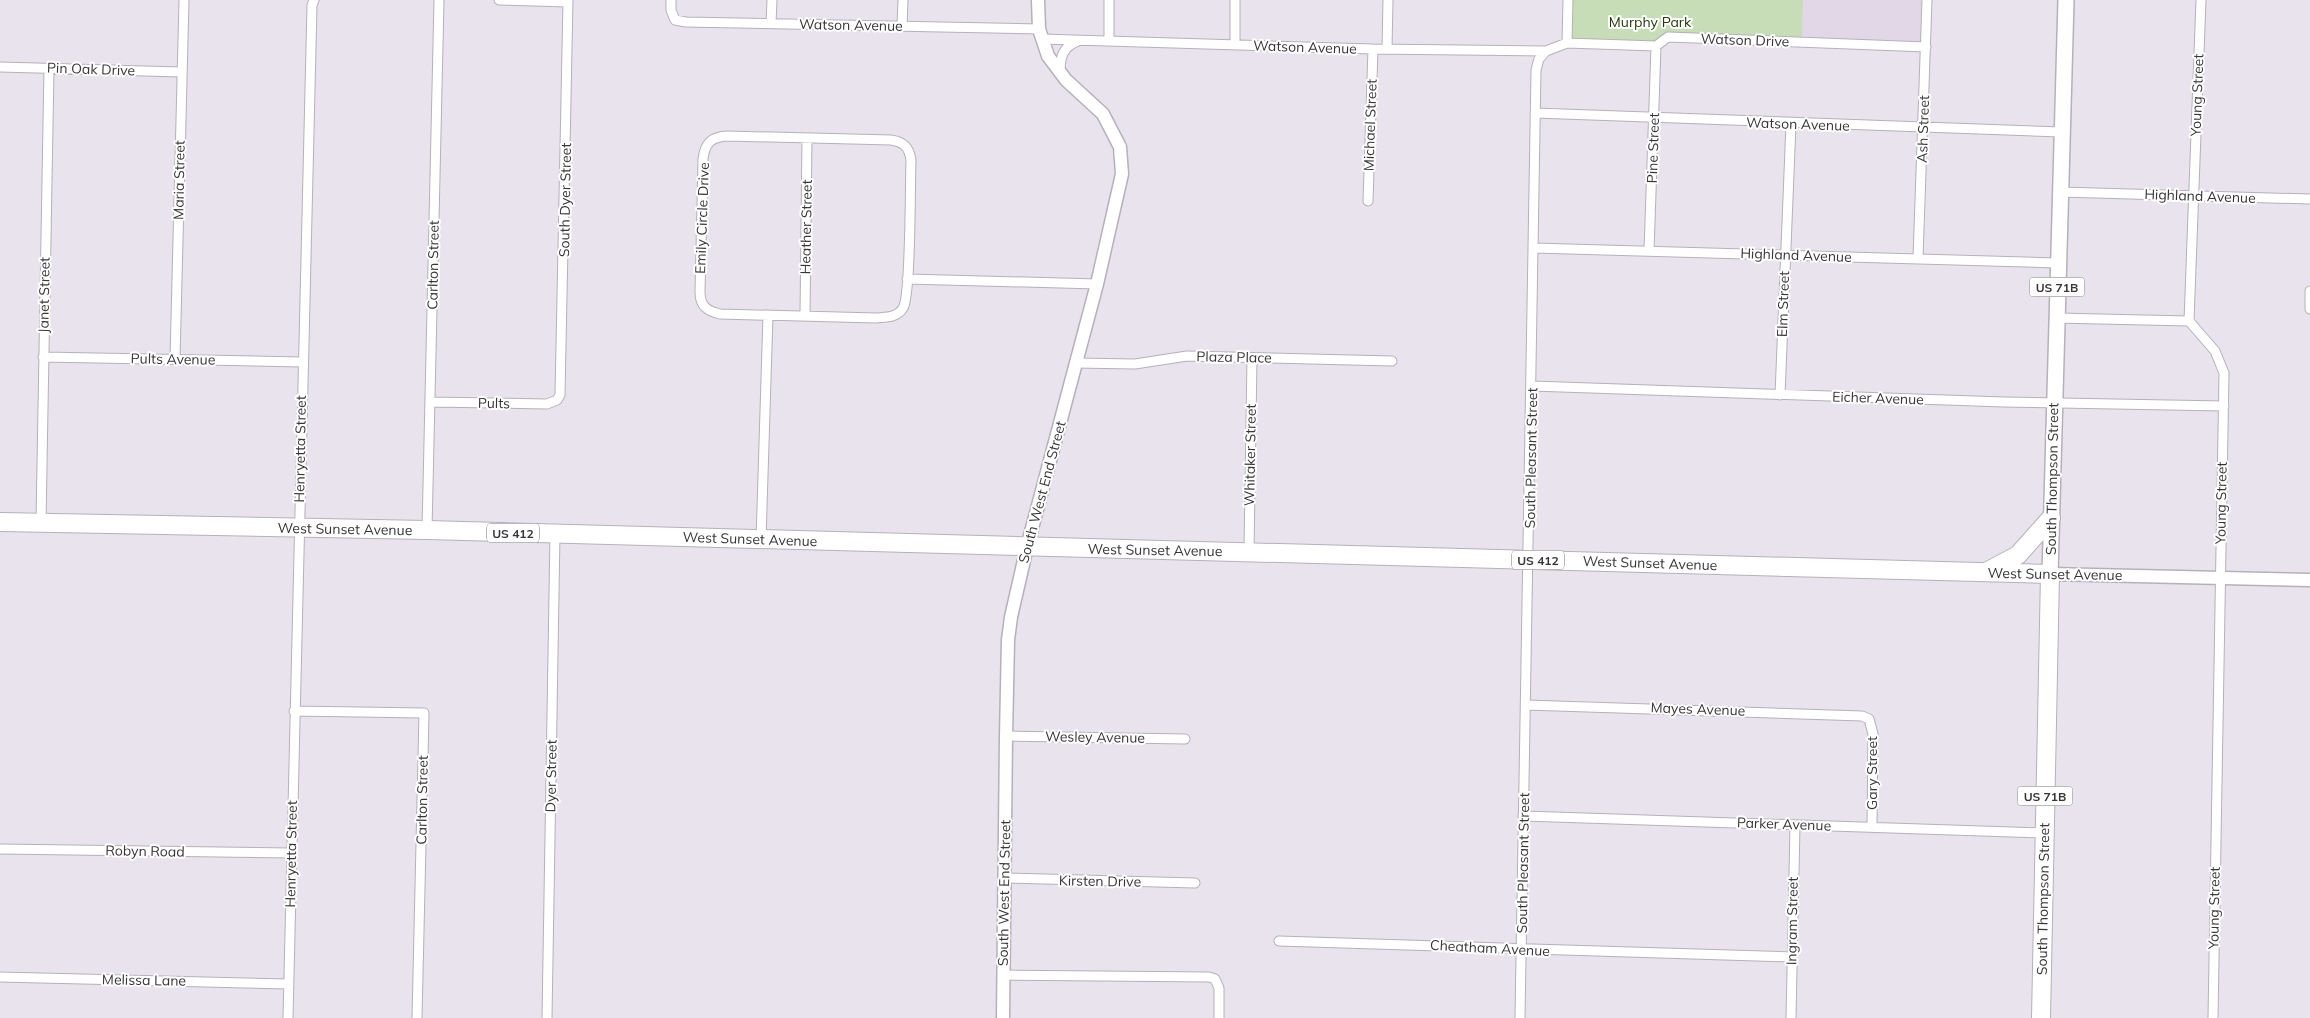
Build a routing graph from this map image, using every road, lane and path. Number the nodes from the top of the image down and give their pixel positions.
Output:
1 (184, 0) edge
2 (314, 0) edge
3 (439, 0) edge
4 (499, 0) edge
5 (772, 0) edge
6 (903, 0) edge
7 (1038, 0) edge
8 (1109, 0) edge
9 (1235, 0) edge
10 (1388, 0) edge
11 (1568, 0) edge
12 (1927, 0) edge
13 (2066, 0) edge
14 (2201, 0) edge
15 (568, 1) edge
16 (671, 5) edge
17 (771, 23) junction
18 (902, 26) junction
19 (1040, 34) junction
20 (1080, 40) junction
21 (1109, 40) junction
22 (1567, 43) junction
23 (1235, 45) junction
24 (1656, 46) junction
25 (1926, 46) junction
26 (1373, 49) junction
27 (1387, 49) junction
28 (1546, 51) junction
29 (0, 66) edge
30 (49, 68) junction
31 (181, 72) junction
32 (1060, 73) junction
33 (1536, 114) junction
34 (1654, 118) junction
35 (1791, 124) junction
36 (1923, 128) junction
37 (2061, 132) junction
38 (807, 138) junction
39 (2060, 192) junction
40 (2193, 196) junction
41 (2310, 199) edge
42 (1368, 201) dead end
43 (1534, 248) junction
44 (1649, 251) junction
45 (1785, 254) junction
46 (1918, 258) junction
47 (2058, 263) junction
48 (907, 279) junction
49 (1097, 284) junction
50 (2310, 290) edge
51 (2310, 309) edge
52 (768, 315) junction
53 (805, 316) junction
54 (2056, 318) junction
55 (2189, 321) junction
56 (43, 357) junction
57 (1252, 358) junction
58 (175, 359) junction
59 (1392, 361) dead end
60 (302, 362) junction
61 (1076, 363) junction
62 (1532, 386) junction
63 (1780, 395) junction
64 (557, 400) joint
65 (430, 402) junction
66 (2054, 404) junction
67 (2224, 406) junction
68 (2051, 518) junction
69 (0, 522) edge
70 (41, 522) junction
71 (298, 528) junction
72 (427, 530) junction
73 (555, 534) junction
74 (761, 540) junction
75 (1027, 547) junction
76 (1249, 552) junction
77 (1529, 560) junction
78 (1985, 572) junction
79 (2050, 574) junction
80 (2219, 578) junction
81 (2310, 580) edge
82 (1526, 704) junction
83 (294, 711) junction
84 (1868, 720) joint
85 (1006, 736) junction
86 (1185, 738) dead end
87 (1523, 816) junction
88 (1795, 825) junction
89 (1872, 827) junction
90 (2044, 833) junction
91 (0, 849) edge
92 (291, 853) junction
93 (1004, 878) junction
94 (1195, 883) dead end
95 (1279, 941) dead end
96 (1522, 949) junction
97 (1792, 957) junction
98 (1003, 976) junction
99 (0, 977) edge
100 (289, 984) junction
101 (288, 1018) edge
102 (417, 1018) edge
103 (547, 1018) edge
104 (1003, 1018) edge
105 (1218, 1018) edge
106 (1520, 1018) edge
107 (1791, 1018) edge
108 (2041, 1018) edge
109 (2213, 1018) edge

1 - 31 street, Maria Street
2 - 60 street, Henryetta Street
3 - 65 street, Carlton Street
4 - 15 street
5 - 17 street
6 - 18 street
7 - 19 street, South West End Street
8 - 21 street
9 - 23 street
10 - 27 street
11 - 22 street
12 - 25 street, Ash Street
13 - 37 main road, South Thompson Street / US 71B
14 - 40 street, Young Street
15 - 64 street, South Dyer Street
16 - 17 street, Watson Avenue
17 - 18 street, Watson Avenue
18 - 19 street, Watson Avenue
19 - 20 street, Watson Avenue
19 - 32 street, South West End Street
20 - 21 street, Watson Avenue
20 - 32 street
21 - 23 street, Watson Avenue
22 - 24 street, Watson Drive
22 - 28 street, Watson Avenue
23 - 26 street, Watson Avenue
24 - 25 street, Watson Drive
24 - 34 street, Pine Street
25 - 36 street, Ash Street
26 - 27 street, Watson Avenue
26 - 42 street, Michael Street
27 - 28 street, Watson Avenue
28 - 33 street, South Pleasant Street
29 - 30 street, Pin Oak Drive
30 - 31 street, Pin Oak Drive
30 - 56 street, Janet Street
31 - 58 street, Maria Street
32 - 49 street, South West End Street
33 - 34 street, Watson Avenue
33 - 43 street, South Pleasant Street
34 - 35 street, Watson Avenue
34 - 44 street, Pine Street
35 - 36 street, Watson Avenue
35 - 45 street, Elm Street
36 - 37 street, Watson Avenue
36 - 46 street, Ash Street
37 - 39 main road, South Thompson Street / US 71B
38 - 48 street, Emily Circle Drive
38 - 52 street, Emily Circle Drive
38 - 53 street, Heather Street
39 - 40 street, Highland Avenue
39 - 47 main road, South Thompson Street / US 71B
40 - 41 street, Highland Avenue
40 - 55 street, Young Street
43 - 44 street, Highland Avenue
43 - 62 street, South Pleasant Street
44 - 45 street, Highland Avenue
45 - 46 street, Highland Avenue
45 - 63 street, Elm Street
46 - 47 street, Highland Avenue
47 - 54 main road, South Thompson Street / US 71B
48 - 49 street
48 - 53 street, Emily Circle Drive
49 - 61 street, South West End Street
50 - 51 street
52 - 53 street, Emily Circle Drive
52 - 74 street
54 - 55 street
54 - 66 main road, South Thompson Street / US 71B
55 - 67 street, Young Street
56 - 58 street, Pults Avenue
56 - 70 street, Janet Street
57 - 59 street, Plaza Place
57 - 61 street, Plaza Place
57 - 76 street, Whitaker Street
58 - 60 street, Pults Avenue
60 - 71 street, Henryetta Street
61 - 75 street, South West End Street
62 - 63 street, Eicher Avenue
62 - 77 street, South Pleasant Street
63 - 66 street, Eicher Avenue
64 - 65 street, Pults
65 - 72 street, Carlton Street
66 - 67 street, Eicher Avenue
66 - 68 main road, South Thompson Street / US 71B
67 - 80 street, Young Street
68 - 78 highway
68 - 79 main road, South Thompson Street / US 71B
69 - 70 highway, West Sunset Avenue / US 412
70 - 71 highway, West Sunset Avenue / US 412
71 - 72 highway, West Sunset Avenue / US 412
71 - 83 street, Henryetta Street
72 - 73 highway, West Sunset Avenue / US 412
73 - 74 highway, West Sunset Avenue / US 412
73 - 103 street, Dyer Street
74 - 75 highway, West Sunset Avenue / US 412
75 - 76 highway, West Sunset Avenue / US 412
75 - 85 street, South West End Street
76 - 77 highway, West Sunset Avenue / US 412
77 - 78 highway, West Sunset Avenue / US 412
77 - 82 street, South Pleasant Street
78 - 79 highway, West Sunset Avenue / US 412
79 - 80 street, West Sunset Avenue
79 - 90 highway, South Thompson Street / US 71B
80 - 81 street, West Sunset Avenue
80 - 109 street, Young Street
82 - 84 street, Mayes Avenue
82 - 87 street, South Pleasant Street
83 - 92 street, Henryetta Street
83 - 102 street, Carlton Street
84 - 89 street, Gary Street
85 - 86 street, Wesley Avenue
85 - 93 street, South West End Street
87 - 88 street, Parker Avenue
87 - 96 street, South Pleasant Street
88 - 89 street, Parker Avenue
88 - 97 street, Ingram Street
89 - 90 street, Parker Avenue
90 - 108 highway, South Thompson Street / US 71B
91 - 92 street, Robyn Road
92 - 100 street, Henryetta Street
93 - 94 street, Kirsten Drive
93 - 98 street, South West End Street
95 - 96 street, Cheatham Avenue
96 - 97 street, Cheatham Avenue
96 - 106 street, South Pleasant Street
97 - 107 street, Ingram Street
98 - 104 street, South West End Street
98 - 105 street
99 - 100 street, Melissa Lane
100 - 101 street, Henryetta Street

